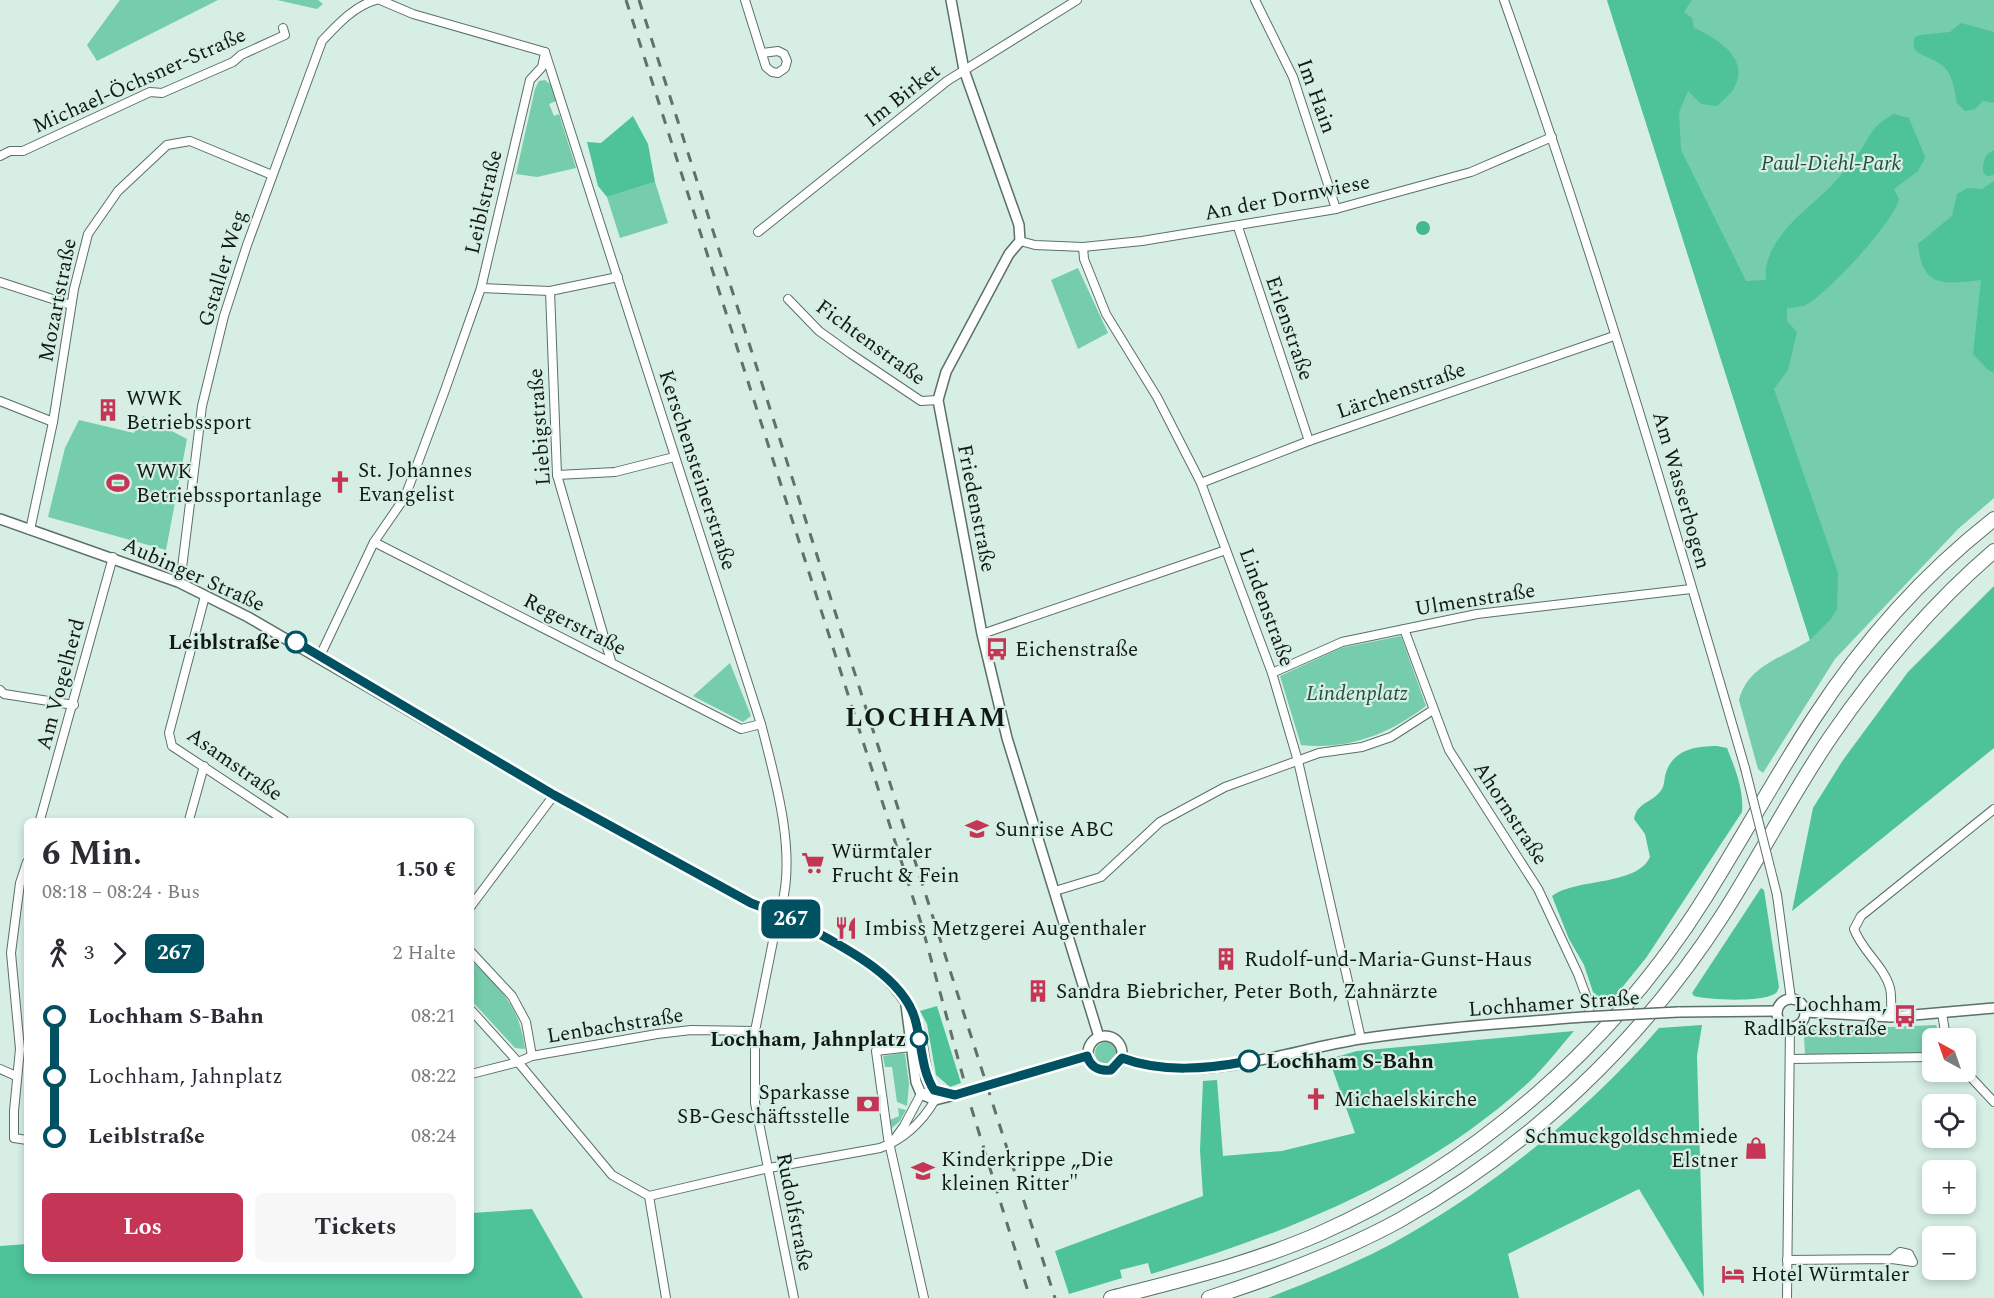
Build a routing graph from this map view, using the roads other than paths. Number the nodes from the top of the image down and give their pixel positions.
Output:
1 (378, 0) edge
2 (745, 0) edge
3 (951, 0) edge
4 (1077, 0) edge
5 (1255, 0) edge
6 (1504, 0) edge
7 (283, 28) dead end
8 (545, 52) junction
9 (762, 53) dead end
10 (964, 70) junction
11 (1552, 137) junction
12 (0, 156) edge
13 (272, 175) junction
14 (1336, 209) junction
15 (1238, 227) junction
16 (758, 232) dead end
17 (1020, 241) junction
18 (1083, 247) junction
19 (618, 277) junction
20 (0, 282) edge
21 (481, 288) junction
22 (550, 291) junction
23 (788, 299) dead end
24 (71, 305) junction
25 (1614, 336) junction
26 (938, 400) junction
27 (0, 401) edge
28 (53, 422) junction
29 (1309, 441) junction
30 (674, 458) junction
31 (557, 475) junction
32 (1201, 483) junction
33 (0, 519) edge
34 (1994, 519) edge
35 (30, 530) junction
36 (374, 542) junction
37 (1226, 549) junction
38 (1994, 551) edge
39 (113, 557) junction
40 (178, 582) junction
41 (1691, 588) junction
42 (205, 596) junction
43 (1404, 628) junction
44 (982, 634) junction
45 (320, 656) junction
46 (610, 662) junction
47 (1272, 673) junction
48 (0, 690) edge
49 (74, 705) junction
50 (1433, 710) junction
51 (762, 724) junction
52 (1298, 761) junction
53 (204, 766) junction
54 (554, 795) junction
55 (1994, 809) edge
56 (41, 818) edge
57 (190, 818) edge
58 (281, 818) edge
59 (24, 871) edge
60 (1055, 891) junction
61 (474, 902) edge
62 (782, 904) junction
63 (772, 911) junction
64 (788, 917) junction
65 (777, 921) junction
66 (474, 955) edge
67 (1791, 999) junction
68 (906, 1002) junction
69 (1994, 1008) edge
70 (1777, 1011) junction
71 (1805, 1012) junction
72 (474, 1013) edge
73 (1942, 1013) junction
74 (1588, 1014) junction
75 (1891, 1017) junction
76 (1790, 1026) junction
77 (1944, 1028) edge
78 (755, 1031) junction
79 (1099, 1037) junction
80 (1361, 1039) junction
81 (911, 1047) junction
82 (532, 1056) junction
83 (1087, 1056) junction
84 (1922, 1057) edge
85 (1122, 1058) junction
86 (1790, 1059) junction
87 (518, 1062) junction
88 (0, 1069) edge
89 (474, 1073) edge
90 (16, 1076) junction
91 (1975, 1082) edge
92 (998, 1083) tunnel mouth
93 (921, 1094) junction
94 (959, 1094) tunnel mouth
95 (934, 1095) junction
96 (1994, 1102) edge
97 (24, 1140) edge
98 (891, 1144) junction
99 (769, 1168) junction
100 (649, 1196) junction
101 (1892, 1259) dead end
102 (1787, 1260) junction
103 (666, 1298) edge
104 (794, 1298) edge
105 (924, 1298) edge
106 (1111, 1298) edge
107 (1209, 1298) edge
108 (1787, 1298) edge

1 - 8 street
1 - 13 street, Gstaller Weg
2 - 9 street
3 - 10 street
4 - 10 street, Im Birket
5 - 14 street, Im Hain
6 - 11 street, Am Wasserbogen
7 - 12 street, Michael-Öchsner-Straße
8 - 19 street, Kerschensteinerstraße
8 - 21 street, Leiblstraße
10 - 16 street, Im Birket
10 - 17 street
11 - 14 street, An der Dornwiese
11 - 25 street, Am Wasserbogen
13 - 24 street, Mozartstraße
13 - 40 street, Gstaller Weg
14 - 15 street, An der Dornwiese
15 - 18 street, An der Dornwiese
15 - 29 street, Erlenstraße
17 - 18 street, An der Dornwiese
17 - 26 street, Friedenstraße
18 - 32 street, Lindenstraße
19 - 22 street
19 - 30 street, Kerschensteinerstraße
20 - 24 street
21 - 22 street
21 - 36 street, Leiblstraße
22 - 31 street, Liebigstraße
23 - 26 street, Fichtenstraße
24 - 28 street, Mozartstraße
25 - 29 street, Lärchenstraße
25 - 41 street, Am Wasserbogen
26 - 44 street, Friedenstraße
27 - 28 street
28 - 35 street, Mozartstraße
29 - 32 street, Lärchenstraße
30 - 31 street
30 - 51 street, Kerschensteinerstraße
31 - 46 street, Liebigstraße
32 - 37 street, Lindenstraße
33 - 35 street, Aubinger Straße
34 - 106 highway
35 - 39 street, Aubinger Straße
36 - 45 street, Leiblstraße
36 - 46 street, Regerstraße
37 - 44 street
37 - 47 street, Lindenstraße
38 - 107 highway
39 - 40 street, Aubinger Straße
39 - 49 street, Am Vogelherd
40 - 42 street, Aubinger Straße
41 - 43 street, Ulmenstraße
41 - 67 street, Am Wasserbogen, bridge
42 - 45 street, Aubinger Straße
42 - 53 street, Asamstraße
43 - 47 street, Ulmenstraße
43 - 50 street, Ahornstraße
44 - 60 street, Friedenstraße
45 - 54 street, Aubinger Straße
46 - 51 street, Regerstraße
47 - 52 street, Lindenstraße
48 - 49 street
49 - 56 street, Am Vogelherd
50 - 52 street
50 - 74 street, Ahornstraße
51 - 62 street, Kerschensteinerstraße
52 - 60 street
52 - 80 street, Lindenstraße
53 - 57 street
53 - 58 street, Asamstraße
54 - 61 street
54 - 63 street, Aubinger Straße
55 - 75 street
59 - 90 street
60 - 79 street, Friedenstraße
62 - 63 street
62 - 64 street
63 - 65 street
64 - 65 street
64 - 68 street
65 - 78 street, Rudolfstraße
66 - 82 street
67 - 70 street
67 - 71 street
68 - 81 street
68 - 95 street
69 - 73 street
70 - 74 street, Lochhamer Straße, bridge
70 - 76 street
71 - 75 street
71 - 76 street
72 - 87 street
73 - 75 street
73 - 77 street
74 - 80 street, Lochhamer Straße
76 - 86 street
78 - 82 street, Lenbachstraße
78 - 99 street, Rudolfstraße
79 - 83 street
79 - 85 street
80 - 85 street, Lochhamer Straße
81 - 93 street
81 - 98 street
82 - 87 street, Lenbachstraße
83 - 85 street
83 - 92 street
84 - 86 street
86 - 102 street
87 - 89 street, Lenbachstraße
87 - 100 street
88 - 90 street
90 - 97 street
91 - 96 street
93 - 95 street
93 - 98 street
94 - 95 street
95 - 98 street
98 - 99 street
98 - 105 street
99 - 100 street
99 - 104 street, Rudolfstraße
100 - 103 street
101 - 102 street
102 - 108 street

